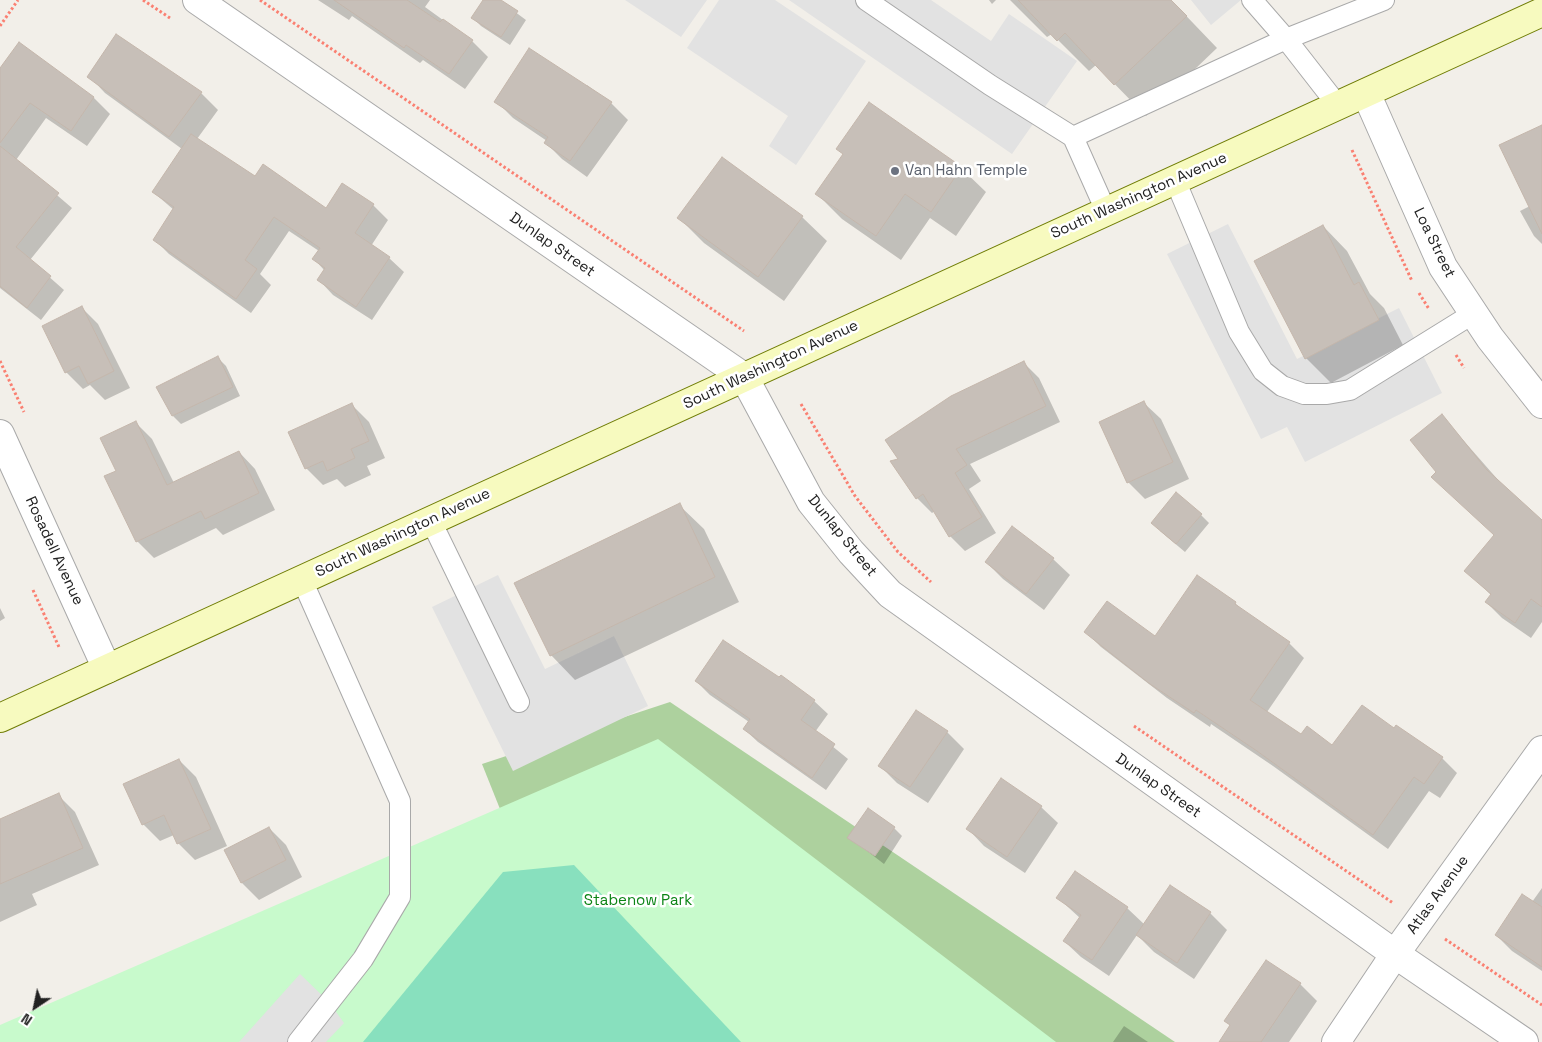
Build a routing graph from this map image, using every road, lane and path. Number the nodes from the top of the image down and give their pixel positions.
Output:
1 (18, 0) edge
2 (197, 0) edge
3 (260, 0) edge
4 (866, 0) edge
5 (1252, 0) edge
6 (1384, 0) edge
7 (1542, 12) edge
8 (0, 26) edge
9 (1286, 39) junction
10 (1366, 93) junction
11 (1339, 107) junction
12 (1073, 137) junction
13 (1175, 180) junction
14 (1106, 211) junction
15 (1474, 314) junction
16 (744, 331) dead end
17 (744, 377) junction
18 (801, 404) dead end
19 (1542, 404) edge
20 (0, 434) edge
21 (431, 521) junction
22 (302, 580) junction
23 (935, 584) dead end
24 (107, 669) junction
25 (519, 702) dead end
26 (0, 718) edge
27 (1127, 721) dead end
28 (1542, 750) edge
29 (1419, 921) junction
30 (1395, 954) junction
31 (1542, 1005) edge
32 (298, 1042) edge
33 (1336, 1042) edge
34 (1524, 1042) edge

1 - 8 path
2 - 17 street, Dunlap Street
3 - 16 path
4 - 12 lane
5 - 9 lane
6 - 9 lane
7 - 10 street, South Washington Avenue
9 - 11 lane
9 - 12 lane
10 - 11 street, South Washington Avenue
10 - 15 street, Loa Street
11 - 13 street, South Washington Avenue
12 - 14 lane
13 - 14 street, South Washington Avenue
13 - 15 lane
14 - 17 street, South Washington Avenue
15 - 19 street, Loa Street
17 - 21 street, South Washington Avenue
17 - 30 street, Dunlap Street
18 - 23 path
20 - 24 street, Rosadell Avenue
21 - 22 street, South Washington Avenue
21 - 25 lane
22 - 24 street, South Washington Avenue
22 - 32 lane
24 - 26 street, South Washington Avenue
27 - 29 path
28 - 29 street, Atlas Avenue
29 - 30 street, Atlas Avenue
29 - 31 path
30 - 33 street, Atlas Avenue
30 - 34 street, Dunlap Street

